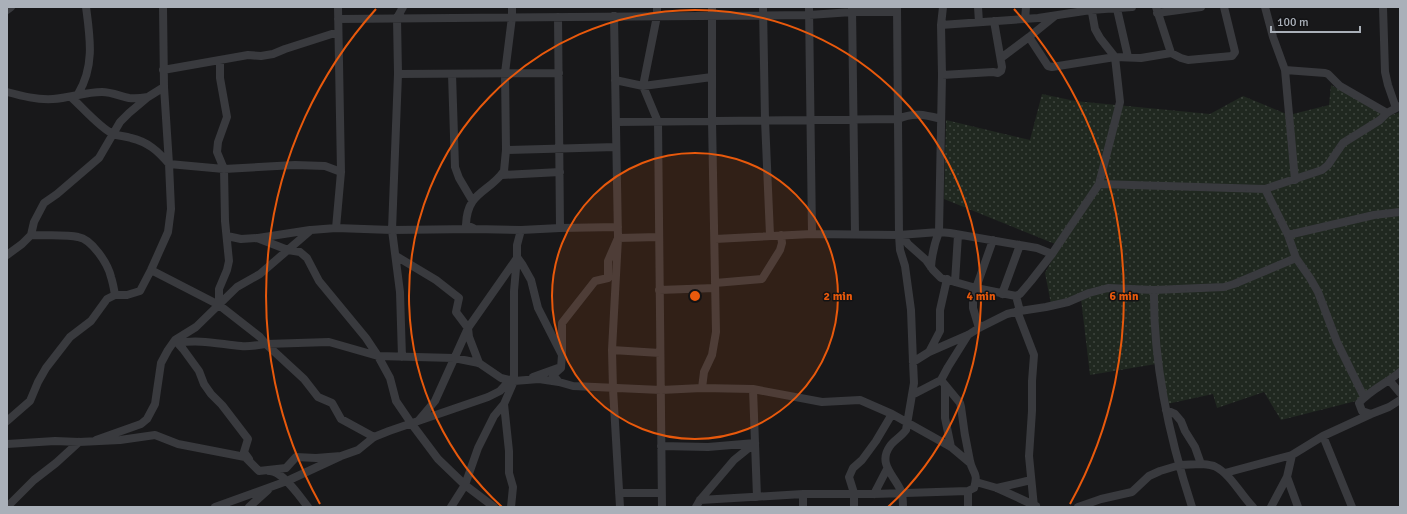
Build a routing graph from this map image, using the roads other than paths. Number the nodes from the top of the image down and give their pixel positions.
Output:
1 (11, 7) edge
2 (86, 7) edge
3 (163, 7) edge
4 (338, 7) edge
5 (403, 7) edge
6 (512, 7) edge
7 (657, 7) edge
8 (943, 7) edge
9 (978, 7) edge
10 (1026, 7) edge
11 (1130, 7) edge
12 (1201, 7) edge
13 (1224, 7) edge
14 (1265, 7) edge
15 (1382, 7) edge
16 (1091, 8) edge
17 (1117, 9) junction
18 (7, 10) edge
19 (852, 10) edge
20 (897, 10) edge
21 (1157, 10) edge
22 (712, 11) edge
23 (763, 11) edge
24 (809, 11) edge
25 (614, 16) junction
26 (658, 16) junction
27 (1056, 16) junction
28 (512, 17) junction
29 (558, 17) junction
30 (397, 18) junction
31 (338, 19) junction
32 (1025, 19) junction
33 (994, 21) junction
34 (979, 22) junction
35 (941, 25) junction
36 (338, 32) junction
37 (1029, 37) junction
38 (1171, 53) junction
39 (1115, 56) junction
40 (1128, 57) junction
41 (1000, 58) junction
42 (220, 61) junction
43 (163, 70) junction
44 (1285, 70) junction
45 (505, 73) junction
46 (558, 73) junction
47 (398, 74) junction
48 (452, 74) junction
49 (942, 75) junction
50 (712, 77) junction
51 (615, 80) junction
52 (643, 86) junction
53 (164, 87) junction
54 (7, 92) edge
55 (74, 95) junction
56 (148, 97) junction
57 (1398, 107) edge
58 (1387, 113) junction
59 (898, 118) junction
60 (854, 119) junction
61 (941, 119) junction
62 (765, 120) junction
63 (810, 120) junction
64 (712, 121) junction
65 (616, 122) junction
66 (658, 122) junction
67 (113, 134) junction
68 (616, 147) junction
69 (559, 149) junction
70 (506, 150) junction
71 (169, 164) junction
72 (224, 169) junction
73 (341, 172) junction
74 (560, 172) junction
75 (502, 175) junction
76 (1295, 180) junction
77 (1099, 184) junction
78 (1265, 189) junction
79 (472, 200) junction
80 (1400, 212) edge
81 (618, 227) junction
82 (336, 228) junction
83 (560, 228) junction
84 (474, 229) junction
85 (311, 230) junction
86 (392, 230) junction
87 (521, 230) junction
88 (939, 232) junction
89 (812, 234) junction
90 (855, 234) junction
91 (770, 235) junction
92 (781, 235) junction
93 (900, 235) junction
94 (958, 235) junction
95 (1288, 235) junction
96 (31, 236) junction
97 (227, 236) junction
98 (659, 237) junction
99 (257, 238) junction
100 (618, 238) junction
101 (715, 239) junction
102 (993, 240) junction
103 (1020, 245) junction
104 (288, 250) junction
105 (1052, 254) junction
106 (7, 255) edge
107 (396, 256) junction
108 (517, 257) junction
109 (1296, 258) junction
110 (931, 267) junction
111 (151, 270) junction
112 (951, 281) junction
113 (715, 285) junction
114 (975, 287) junction
115 (659, 290) junction
116 (1154, 290) junction
117 (1002, 294) junction
118 (115, 295) junction
119 (1016, 296) junction
120 (219, 305) junction
121 (1019, 311) junction
122 (468, 328) junction
123 (978, 328) junction
124 (968, 335) junction
125 (176, 342) junction
126 (266, 344) junction
127 (612, 350) junction
128 (929, 352) junction
129 (660, 353) junction
130 (562, 355) junction
131 (378, 356) junction
132 (402, 357) junction
133 (454, 358) junction
134 (913, 362) junction
135 (478, 363) junction
136 (1400, 372) edge
137 (512, 380) junction
138 (526, 380) junction
139 (1390, 381) junction
140 (559, 382) junction
141 (943, 383) junction
142 (702, 388) junction
143 (613, 389) junction
144 (753, 389) junction
145 (660, 390) junction
146 (1400, 393) edge
147 (912, 395) junction
148 (1364, 397) junction
149 (1400, 400) edge
150 (504, 404) junction
151 (1166, 410) junction
152 (892, 414) junction
153 (1371, 414) junction
154 (9, 416) edge
155 (414, 422) junction
156 (907, 422) junction
157 (1323, 436) junction
158 (374, 437) junction
159 (96, 440) junction
160 (79, 442) junction
161 (755, 443) junction
162 (7, 444) edge
163 (661, 446) junction
164 (951, 447) junction
165 (1292, 455) junction
166 (341, 456) junction
167 (970, 463) junction
168 (1201, 464) junction
169 (1180, 465) junction
170 (887, 469) junction
171 (259, 471) junction
172 (1225, 473) junction
173 (1287, 477) junction
174 (1031, 480) junction
175 (287, 481) junction
176 (976, 482) junction
177 (465, 485) junction
178 (274, 486) junction
179 (997, 488) junction
180 (968, 491) junction
181 (619, 493) junction
182 (661, 493) junction
183 (902, 493) junction
184 (803, 494) junction
185 (872, 494) junction
186 (757, 497) junction
187 (854, 501) edge
188 (698, 503) edge
189 (1035, 506) edge
190 (7, 507) edge
191 (215, 507) edge
192 (249, 507) edge
193 (308, 507) edge
194 (451, 507) edge
195 (494, 507) edge
196 (511, 507) edge
197 (620, 507) edge
198 (662, 507) edge
199 (803, 507) edge
200 (903, 507) edge
201 (968, 507) edge
202 (1078, 507) edge
203 (1192, 507) edge
204 (1253, 507) edge
205 (1271, 507) edge
206 (1298, 507) edge
207 (1352, 507) edge

1 - 18 street
2 - 55 street
3 - 43 street
4 - 31 street
5 - 30 street
6 - 28 street
7 - 26 street
8 - 35 street
9 - 34 street
10 - 32 street
11 - 17 street
12 - 21 street
13 - 38 street
14 - 44 street
15 - 57 street
16 - 17 street
16 - 27 street
16 - 39 street
17 - 40 street
19 - 20 street
19 - 24 street
19 - 60 street
20 - 59 street
21 - 38 street
22 - 23 street
22 - 26 street
22 - 50 street
23 - 24 street
23 - 62 street
24 - 63 street
25 - 26 street
25 - 29 street
25 - 51 street
26 - 52 street
27 - 32 street
27 - 37 street
28 - 29 street
28 - 30 street
28 - 45 street
29 - 46 street
30 - 31 street
30 - 47 street
31 - 36 street
32 - 33 street
33 - 34 street
33 - 41 street
34 - 35 street
35 - 49 street
36 - 42 street
36 - 73 street
37 - 39 street
37 - 41 street
38 - 40 street
39 - 40 street
39 - 77 street
41 - 49 street
42 - 43 street
42 - 72 street
43 - 53 street
44 - 58 street
44 - 76 street
45 - 46 street
45 - 48 street
45 - 70 street
46 - 69 street
47 - 48 street
47 - 86 street
48 - 79 street
49 - 61 street
50 - 52 street
50 - 64 street
51 - 52 street
51 - 65 street
52 - 66 street
53 - 56 street
53 - 71 street
54 - 55 street
55 - 56 street
55 - 67 street
56 - 67 street
57 - 58 street
58 - 76 street
59 - 60 street
59 - 61 street
59 - 93 street
60 - 63 street
60 - 90 street
61 - 88 street
62 - 63 street
62 - 64 street
62 - 91 street
63 - 89 street
64 - 66 street
64 - 101 street
65 - 66 street
65 - 68 street
66 - 98 street
67 - 71 street
67 - 96 street
68 - 69 street
68 - 81 street
69 - 70 street
69 - 74 street
70 - 75 street
71 - 72 street
71 - 111 street
72 - 73 street
72 - 97 street
73 - 82 street
74 - 75 street
74 - 83 street
75 - 79 street
76 - 78 street
77 - 78 street
77 - 105 street
78 - 95 street
79 - 84 street
80 - 95 street
81 - 83 street
81 - 100 street
82 - 85 street
82 - 86 street
83 - 87 street
84 - 86 street
84 - 87 street
85 - 99 street
85 - 104 street
86 - 107 street
87 - 108 street
88 - 93 street
88 - 94 street
88 - 110 street
89 - 90 street
89 - 92 street
90 - 93 street
91 - 92 street
91 - 101 street
92 - 113 street
93 - 110 street
93 - 134 street
94 - 102 street
94 - 112 street
95 - 109 street
96 - 106 street
96 - 118 street
97 - 99 street
97 - 120 street
98 - 100 street
98 - 115 street
99 - 104 street
100 - 127 street
100 - 130 street
101 - 113 street
102 - 103 street
102 - 114 street
103 - 105 street
103 - 117 street
104 - 120 street
104 - 131 street
105 - 119 street
107 - 122 street
107 - 132 street
108 - 122 street
108 - 130 street
108 - 137 street
109 - 116 street
109 - 148 street
110 - 112 street
111 - 118 street
111 - 120 street
112 - 114 street
112 - 128 street
113 - 115 street
113 - 142 street
114 - 117 street
114 - 123 street
115 - 129 street
116 - 121 street
116 - 151 street
117 - 119 street
118 - 154 street
119 - 121 street
120 - 125 street
120 - 126 street
121 - 123 street
121 - 174 street
122 - 133 street
122 - 135 street
123 - 124 street
124 - 128 street
124 - 141 street
125 - 126 street
125 - 159 street
125 - 171 street
126 - 131 street
126 - 158 street
127 - 129 street
127 - 143 street
128 - 134 street
129 - 145 street
130 - 138 street
130 - 140 street
131 - 132 street
131 - 155 street
132 - 133 street
133 - 135 street
133 - 155 street
134 - 147 street
135 - 137 street
136 - 139 street
137 - 138 street
137 - 150 street
137 - 155 street
138 - 140 street
139 - 146 street
139 - 148 street
140 - 143 street
141 - 147 street
141 - 164 street
141 - 167 street
142 - 144 street
142 - 145 street
143 - 145 street
143 - 181 street
144 - 152 street
144 - 161 street
145 - 163 street
147 - 156 street
148 - 153 street
149 - 153 street
150 - 177 street
150 - 196 street
151 - 168 street
151 - 169 street
152 - 156 street
152 - 187 street
153 - 157 street
155 - 158 street
155 - 177 street
156 - 164 street
156 - 170 street
157 - 165 street
157 - 207 street
158 - 166 street
159 - 160 street
159 - 171 street
160 - 162 street
160 - 190 street
161 - 163 street
161 - 186 street
161 - 188 street
163 - 182 street
164 - 167 street
165 - 172 street
165 - 173 street
166 - 171 street
166 - 175 street
167 - 176 street
168 - 169 street
168 - 172 street
169 - 202 street
169 - 203 street
170 - 183 street
170 - 185 street
171 - 175 street
172 - 204 street
173 - 205 street
173 - 206 street
174 - 179 street
174 - 189 street
175 - 178 street
175 - 193 street
176 - 179 street
176 - 180 street
177 - 194 street
177 - 195 street
178 - 191 street
178 - 192 street
179 - 189 street
180 - 183 street
180 - 201 street
181 - 182 street
181 - 197 street
182 - 198 street
183 - 185 street
183 - 200 street
184 - 186 street
184 - 187 street
184 - 199 street
185 - 187 street
186 - 188 street

